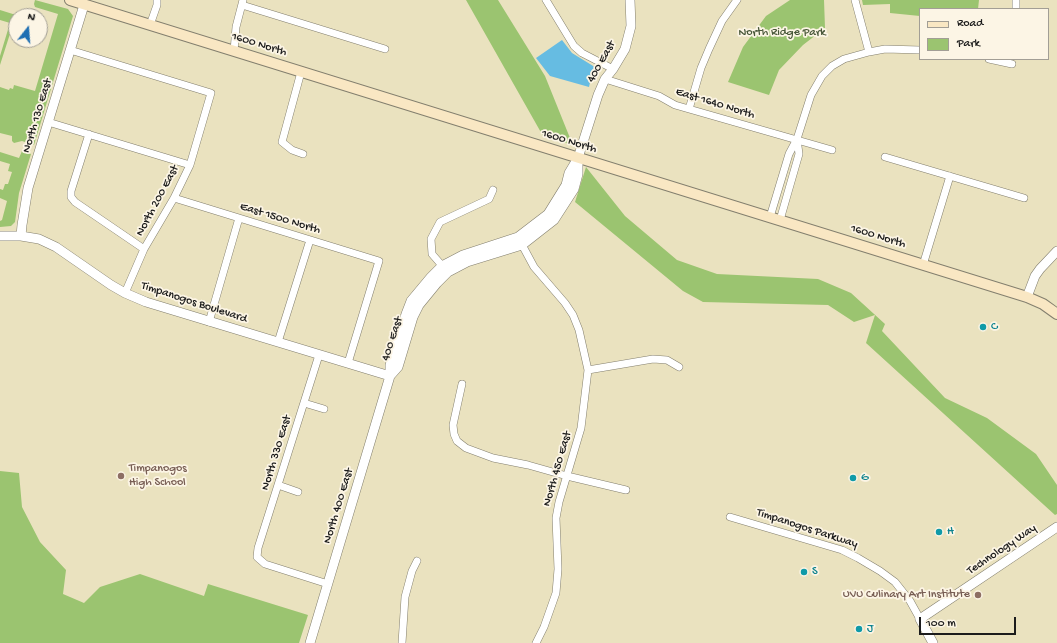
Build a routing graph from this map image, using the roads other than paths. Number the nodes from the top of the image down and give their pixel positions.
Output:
1 (70, 0) edge
2 (157, 0) edge
3 (546, 0) edge
4 (630, 0) edge
5 (737, 0) edge
6 (855, 0) edge
7 (242, 2) edge
8 (84, 4) junction
9 (150, 25) junction
10 (385, 49) dead end
11 (70, 50) junction
12 (919, 50) edge
13 (234, 51) junction
14 (869, 52) junction
15 (996, 60) edge
16 (1009, 62) edge
17 (613, 69) junction
18 (301, 72) junction
19 (605, 79) junction
20 (688, 109) junction
21 (48, 122) junction
22 (88, 134) junction
23 (797, 139) junction
24 (832, 150) dead end
25 (303, 154) dead end
26 (578, 158) junction
27 (885, 158) dead end
28 (190, 165) junction
29 (950, 176) junction
30 (493, 190) dead end
31 (174, 198) junction
32 (1024, 198) dead end
33 (770, 217) junction
34 (239, 218) junction
35 (780, 220) junction
36 (0, 236) edge
37 (21, 236) junction
38 (310, 240) junction
39 (520, 241) junction
40 (144, 249) junction
41 (1057, 251) edge
42 (923, 265) junction
43 (445, 269) junction
44 (125, 293) junction
45 (1027, 297) junction
46 (1057, 314) edge
47 (209, 322) junction
48 (278, 342) junction
49 (319, 355) junction
50 (348, 363) junction
51 (679, 367) dead end
52 (588, 370) junction
53 (390, 376) junction
54 (462, 384) dead end
55 (304, 403) junction
56 (324, 409) dead end
57 (566, 476) junction
58 (278, 485) junction
59 (626, 490) dead end
60 (298, 492) dead end
61 (730, 517) dead end
62 (1057, 528) edge
63 (417, 561) dead end
64 (328, 584) junction
65 (920, 620) junction
66 (310, 643) edge
67 (402, 643) edge
68 (536, 643) edge
69 (933, 643) edge

1 - 8 main road, 1600 North
2 - 9 street
3 - 17 street
4 - 17 street, 400 East
5 - 20 street
6 - 14 street
7 - 10 street
7 - 13 street
8 - 9 main road, 1600 North
8 - 11 street, North 130 East
9 - 13 main road, 1600 North
11 - 21 street, North 130 East
11 - 28 street, North 200 East
12 - 14 street
13 - 18 main road, 1600 North
14 - 23 street
15 - 16 street
17 - 19 street, 400 East
18 - 25 street
18 - 26 main road, 1600 North
19 - 20 street, East 1640 North
19 - 26 street, 400 East
20 - 23 street, East 1640 North
21 - 22 street
21 - 37 street, North 130 East
22 - 28 street
22 - 40 street
23 - 24 street, East 1640 North
23 - 33 street
23 - 35 street
26 - 33 main road, 1600 North
26 - 39 street, 400 East
27 - 29 street
28 - 31 street, North 200 East
29 - 32 street
29 - 42 street
30 - 43 street
31 - 34 street, East 1500 North
31 - 40 street, North 200 East
33 - 35 main road, 1600 North
34 - 38 street, East 1500 North
34 - 47 street
35 - 42 main road, 1600 North
36 - 37 street, Timpanogos Boulevard
37 - 44 street, Timpanogos Boulevard
38 - 48 street
38 - 50 street, East 1500 North
39 - 43 street, 400 East
39 - 52 street, North 450 East
40 - 44 street, North 200 East
41 - 45 street
42 - 45 main road, 1600 North
43 - 53 street, 400 East
44 - 47 street, Timpanogos Boulevard
45 - 46 main road, 1600 North
47 - 48 street, Timpanogos Boulevard
48 - 49 street, Timpanogos Boulevard
49 - 50 street, Timpanogos Boulevard
49 - 55 street, North 330 East
50 - 53 street, Timpanogos Boulevard
51 - 52 street
52 - 57 street, North 450 East
53 - 64 street, North 400 East
54 - 57 street
55 - 56 street
55 - 58 street, North 330 East
57 - 59 street
57 - 68 street, North 450 East
58 - 60 street
58 - 64 street, North 330 East
61 - 65 street, Timpanogos Parkway
62 - 65 street, Technology Way
63 - 67 street
64 - 66 street, North 400 East
65 - 69 street, Timpanogos Parkway

